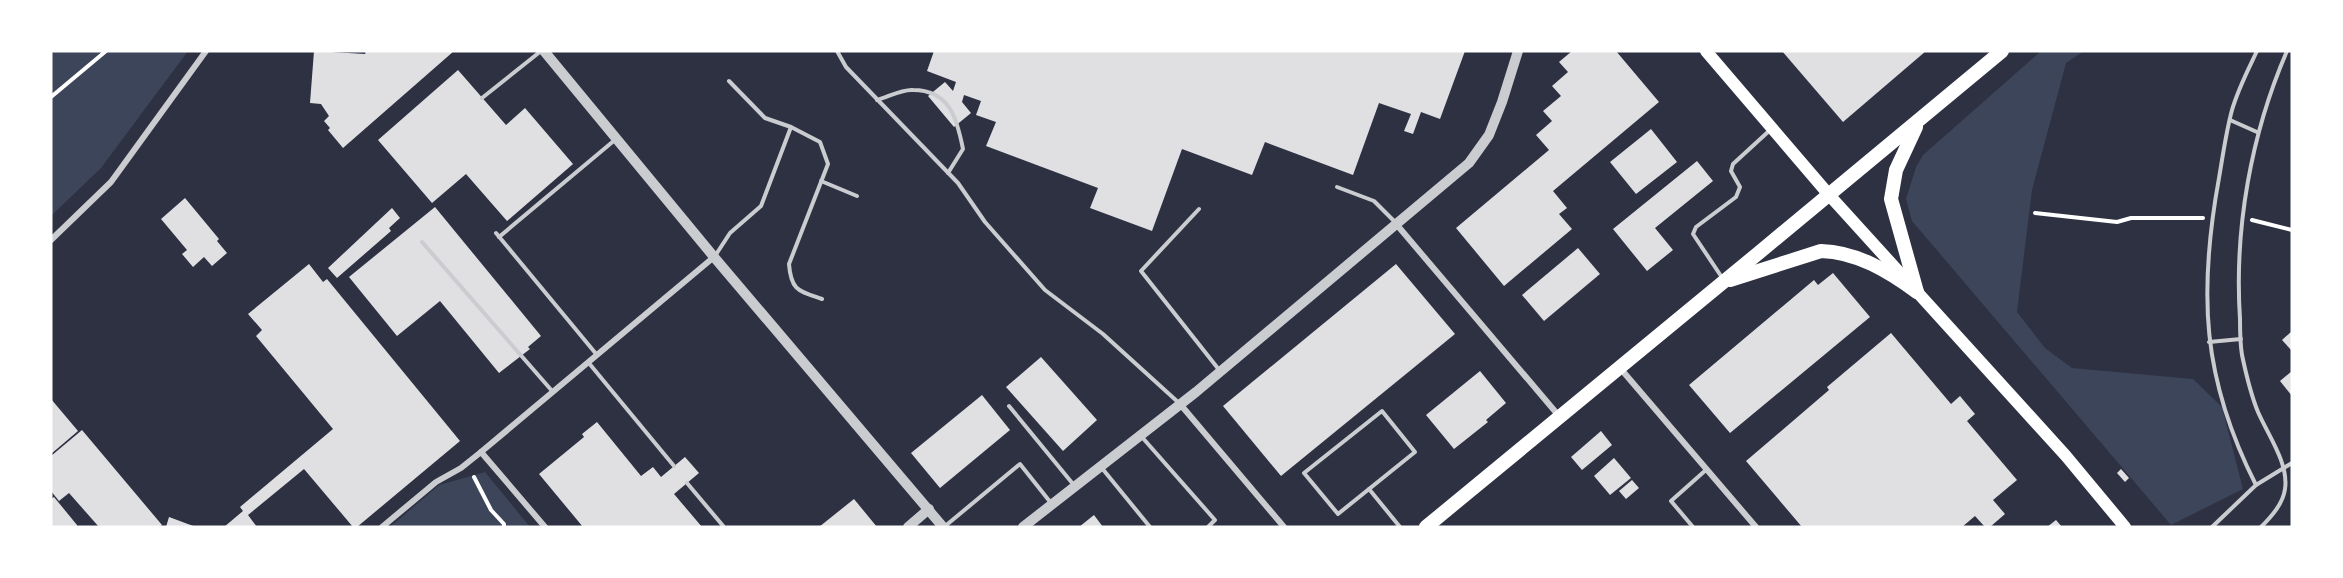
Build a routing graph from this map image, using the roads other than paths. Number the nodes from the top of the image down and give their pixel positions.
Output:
1 (206, 51) edge
2 (542, 51) edge
3 (837, 51) edge
4 (1518, 51) edge
5 (1706, 51) edge
6 (2002, 51) edge
7 (2257, 51) edge
8 (2287, 51) edge
9 (729, 81) dead end
10 (482, 98) dead end
11 (877, 100) junction
12 (1920, 120) junction
13 (2230, 120) junction
14 (791, 127) junction
15 (1772, 128) junction
16 (2257, 132) junction
17 (616, 138) junction
18 (948, 174) junction
19 (821, 181) junction
20 (1337, 187) dead end
21 (857, 196) dead end
22 (1830, 196) junction
23 (1199, 209) dead end
24 (1397, 225) junction
25 (51, 240) edge
26 (422, 242) dead end
27 (714, 257) junction
28 (1725, 282) junction
29 (1917, 292) junction
30 (822, 299) dead end
31 (2241, 339) junction
32 (2209, 342) junction
33 (597, 355) junction
34 (588, 362) junction
35 (1619, 367) junction
36 (1220, 372) junction
37 (553, 392) junction
38 (1180, 403) junction
39 (1010, 406) dead end
40 (1560, 416) junction
41 (1141, 435) junction
42 (481, 453) junction
43 (2292, 464) edge
44 (674, 466) dead end
45 (1100, 466) junction
46 (1708, 468) junction
47 (2283, 468) junction
48 (687, 483) dead end
49 (2256, 485) junction
50 (1075, 486) junction
51 (1369, 489) junction
52 (1052, 504) junction
53 (929, 509) junction
54 (382, 527) edge
55 (544, 527) edge
56 (724, 527) edge
57 (908, 527) edge
58 (943, 527) edge
59 (1023, 527) edge
60 (1150, 527) edge
61 (1208, 527) edge
62 (1284, 527) edge
63 (1400, 527) edge
64 (1426, 527) edge
65 (1693, 527) edge
66 (1756, 527) edge
67 (2125, 527) edge
68 (2212, 527) edge
69 (2261, 527) edge

1 - 25 street
2 - 10 lane
2 - 17 street
3 - 11 lane
4 - 24 street
5 - 15 main road
6 - 12 main road
7 - 13 lane
8 - 16 lane
9 - 14 lane
11 - 18 lane
11 - 18 lane
12 - 22 main road
12 - 29 main road
13 - 16 lane
13 - 32 lane
14 - 19 lane
14 - 27 lane
15 - 22 main road
15 - 28 lane
16 - 31 lane
17 - 27 street
17 - 33 lane
18 - 38 lane
19 - 21 lane
19 - 30 lane
20 - 24 lane
22 - 28 main road
22 - 29 main road
23 - 36 lane
24 - 36 street
24 - 40 street
26 - 37 lane
27 - 33 street
27 - 53 street
28 - 29 main road
28 - 35 main road
29 - 67 main road
31 - 32 lane
31 - 47 lane
32 - 49 lane
33 - 34 street
34 - 37 street
34 - 44 lane
35 - 40 main road
35 - 46 street
36 - 38 street
37 - 42 street
38 - 41 street
38 - 62 street
39 - 50 lane
40 - 64 main road
41 - 45 street
41 - 61 lane
42 - 54 street
42 - 55 street
43 - 47 lane
45 - 50 street
45 - 60 lane
46 - 65 lane
46 - 66 street
47 - 49 lane
47 - 69 lane
48 - 56 lane
49 - 68 lane
50 - 52 street
51 - 51 lane
51 - 63 lane
52 - 58 lane
52 - 59 street
53 - 57 street
53 - 58 street

